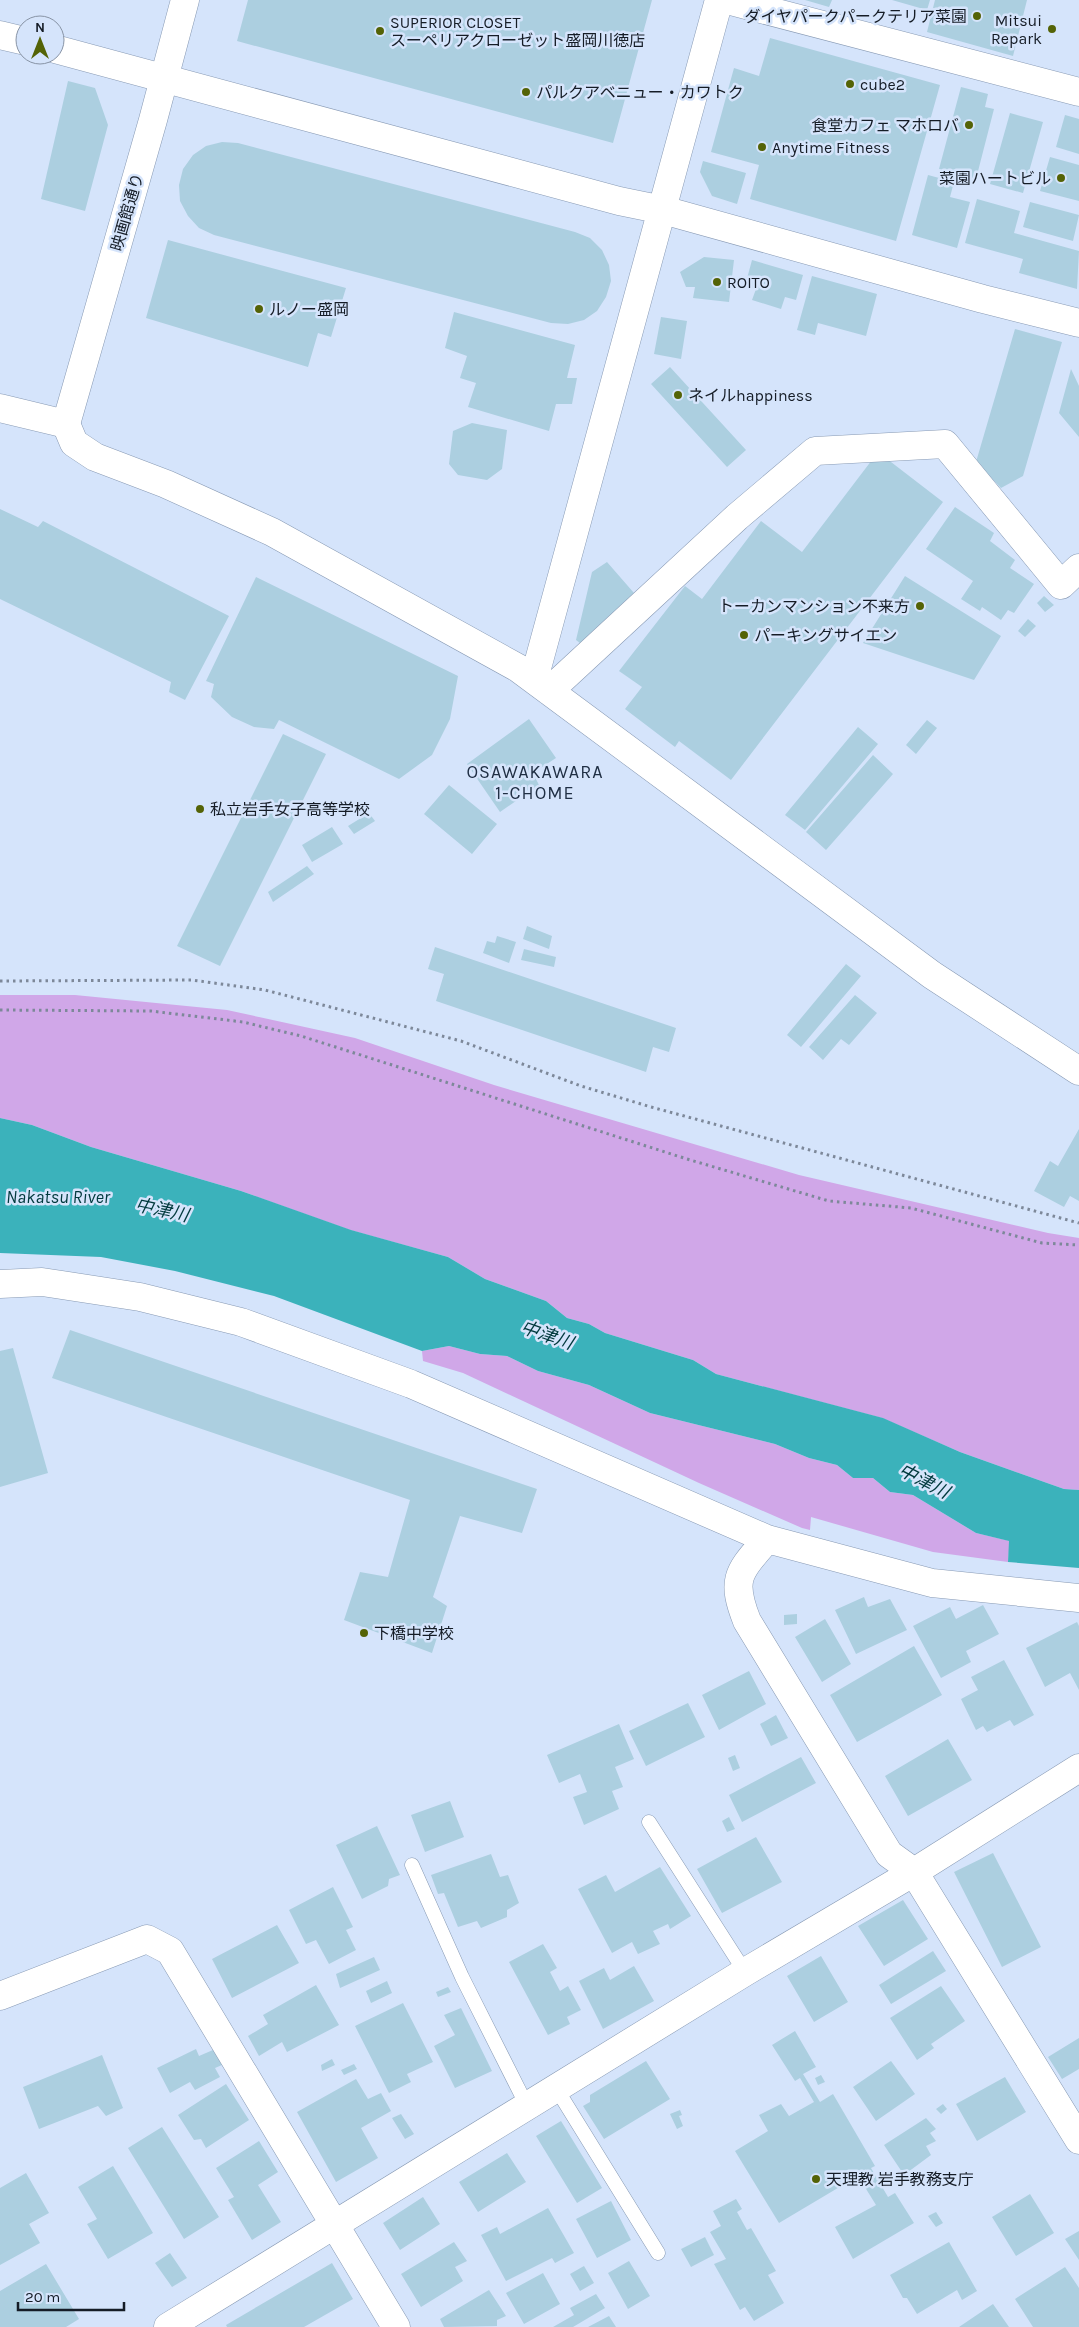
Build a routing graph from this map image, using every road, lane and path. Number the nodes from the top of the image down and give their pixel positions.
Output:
1 (185, 0) edge
2 (719, 0) edge
3 (727, 0) edge
4 (0, 35) edge
5 (15, 39) edge
6 (65, 52) edge
7 (164, 77) junction
8 (1079, 92) edge
9 (664, 210) junction
10 (1079, 323) edge
11 (0, 408) edge
12 (66, 424) junction
13 (1079, 568) edge
14 (542, 685) junction
15 (0, 981) edge
16 (0, 1010) edge
17 (1079, 1071) edge
18 (1079, 1223) edge
19 (1079, 1245) edge
20 (0, 1284) edge
21 (767, 1539) junction
22 (1079, 1598) edge
23 (1079, 1768) edge
24 (649, 1822) dead end
25 (412, 1864) dead end
26 (914, 1872) junction
27 (745, 1972) junction
28 (0, 1996) edge
29 (556, 2088) junction
30 (527, 2106) junction
31 (1079, 2140) edge
32 (334, 2224) junction
33 (658, 2253) dead end
34 (168, 2327) edge
35 (396, 2327) edge

1 - 7 street, 映画館通り
2 - 9 street
3 - 8 street
4 - 5 street
6 - 7 street
7 - 9 street
7 - 12 street, 映画館通り
9 - 10 street
9 - 14 street
11 - 12 street
12 - 14 street
13 - 14 street
14 - 17 street
15 - 18 path
16 - 19 path
20 - 21 street
21 - 22 street
21 - 26 street
23 - 26 street
24 - 27 lane
25 - 30 lane
26 - 27 street
26 - 31 street
27 - 29 street
28 - 32 street
29 - 30 street
29 - 33 lane
30 - 32 street
32 - 34 street
32 - 35 street

